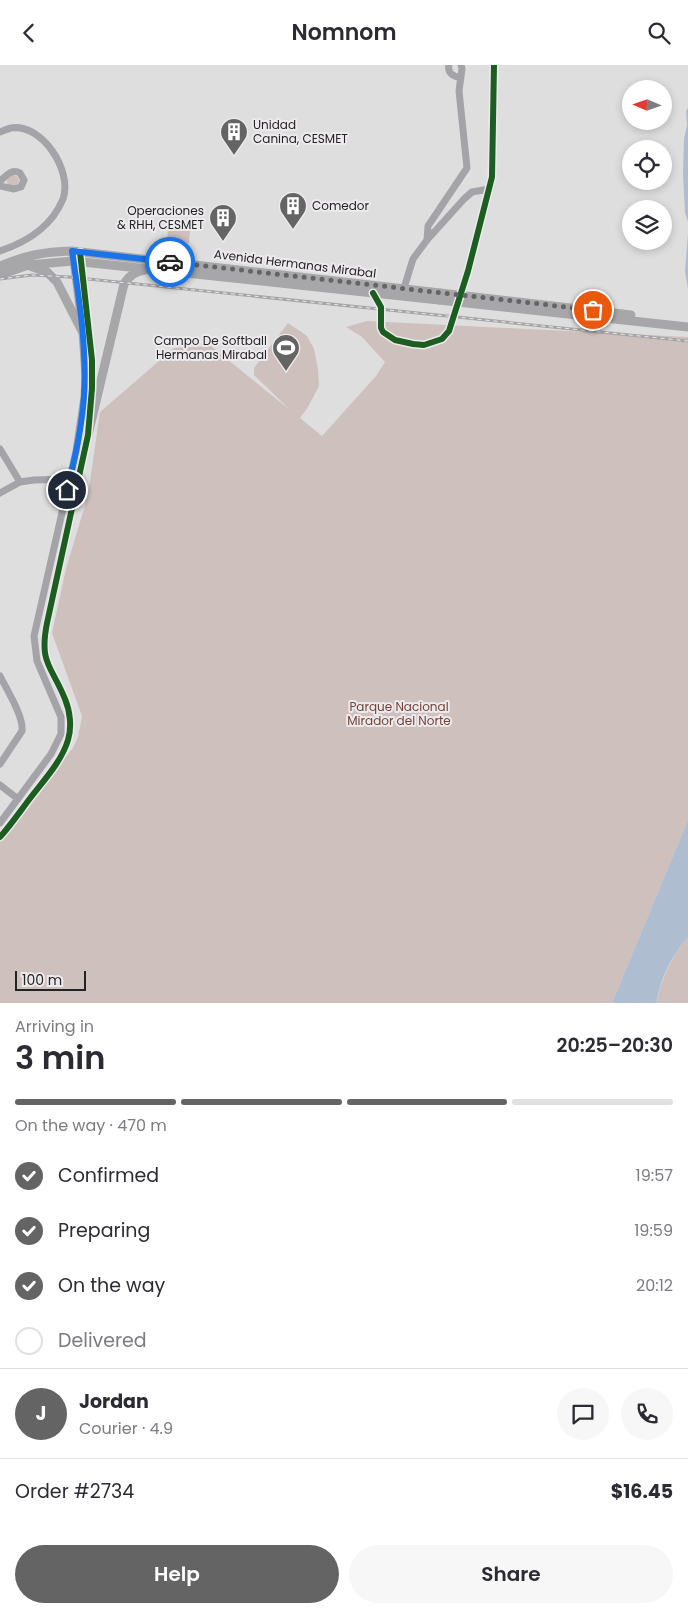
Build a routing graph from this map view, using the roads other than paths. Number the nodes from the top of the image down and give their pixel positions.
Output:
1 (449, 65) edge
2 (461, 65) edge
3 (494, 65) edge
4 (460, 78) junction
5 (0, 132) edge
6 (0, 181) edge
7 (0, 186) edge
8 (489, 189) junction
9 (427, 240) junction
10 (0, 251) edge
11 (76, 251) junction
12 (77, 262) junction
13 (28, 265) junction
14 (0, 267) edge
15 (157, 269) junction
16 (0, 275) edge
17 (404, 288) junction
18 (373, 293) junction
19 (392, 294) junction
20 (440, 296) junction
21 (381, 307) junction
22 (688, 321) edge
23 (688, 327) edge
24 (82, 331) junction
25 (88, 435) junction
26 (0, 449) edge
27 (78, 479) junction
28 (70, 480) junction
29 (20, 482) junction
30 (0, 493) edge
31 (0, 676) edge
32 (58, 685) junction
33 (49, 691) junction
34 (0, 764) edge
35 (0, 785) edge
36 (18, 799) junction
37 (0, 823) edge
38 (0, 837) edge

1 - 4 street
2 - 4 street
3 - 8 street
4 - 9 street
5 - 10 street
6 - 7 street
8 - 9 street
8 - 21 street
9 - 17 street
11 - 12 street
11 - 14 main road, Avenida Hermanas Mirabal
11 - 17 main road, Avenida Hermanas Mirabal
12 - 13 main road, Avenida Hermanas Mirabal
12 - 15 main road, Avenida Hermanas Mirabal
12 - 24 street
12 - 25 street
13 - 16 main road, Avenida Hermanas Mirabal
13 - 24 main road
15 - 18 main road, Avenida Hermanas Mirabal
15 - 25 main road
17 - 20 main road, Avenida Hermanas Mirabal
18 - 19 main road, Avenida Hermanas Mirabal
18 - 21 street
19 - 20 main road, Avenida Hermanas Mirabal
19 - 21 street
20 - 22 main road, bridge
20 - 23 main road, bridge
24 - 28 street
25 - 27 street
26 - 29 street
27 - 28 street
27 - 32 street
28 - 29 street
28 - 33 street
29 - 30 street
31 - 34 street
32 - 33 street
32 - 38 street
33 - 36 street
35 - 36 street
36 - 37 street

